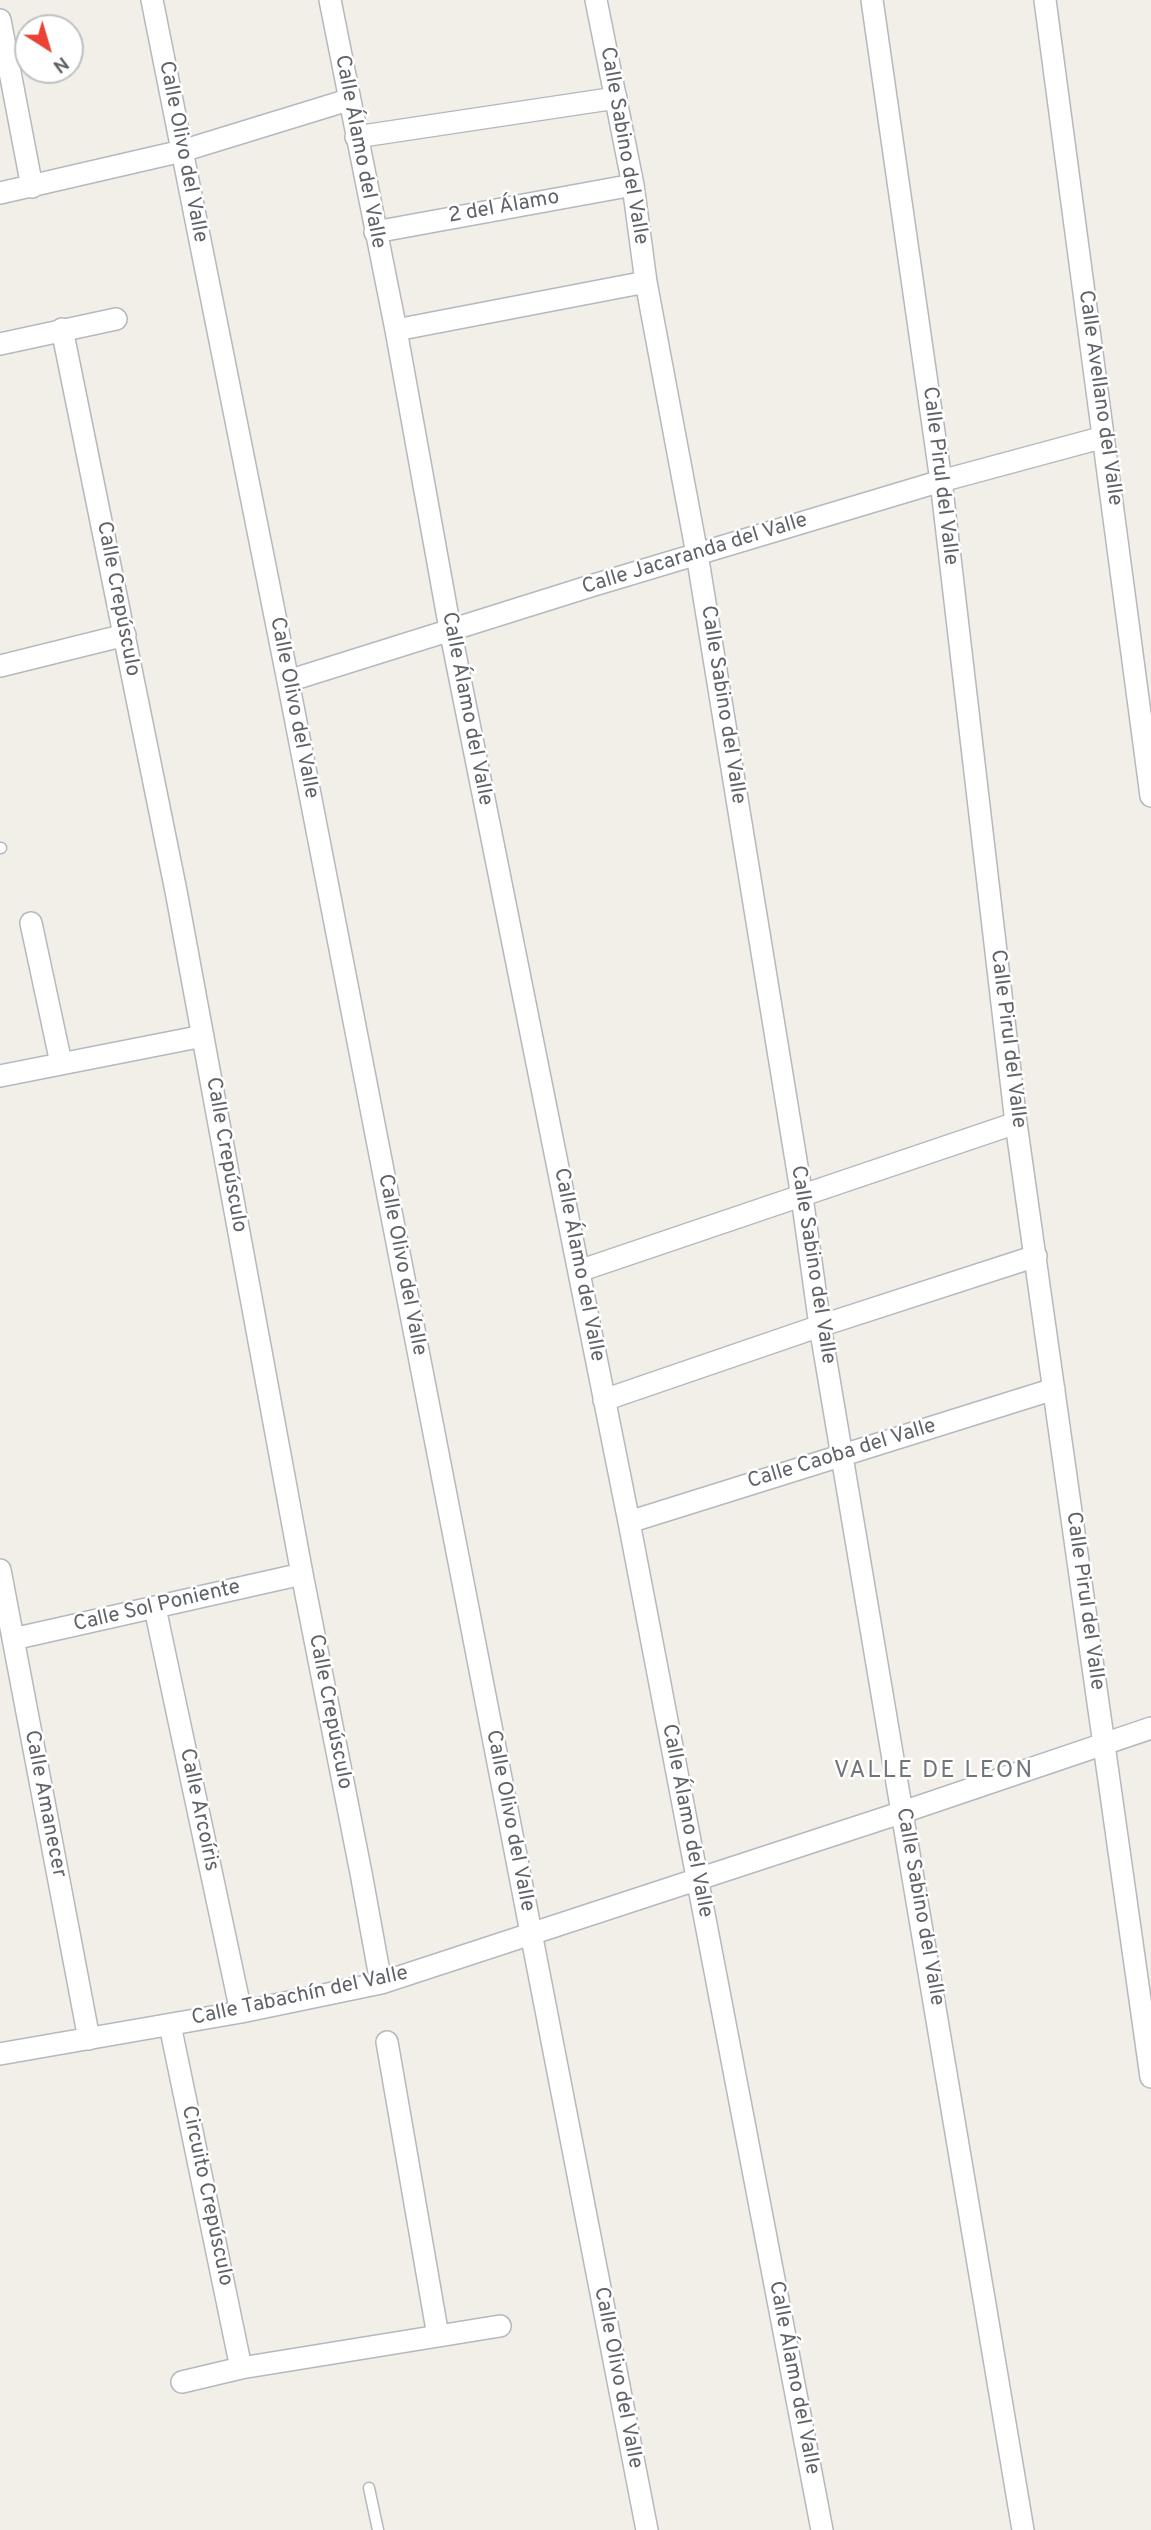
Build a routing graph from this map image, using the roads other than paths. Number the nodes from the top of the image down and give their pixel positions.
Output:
1 (152, 0) edge
2 (330, 0) edge
3 (596, 0) edge
4 (872, 0) edge
5 (1045, 0) edge
6 (0, 20) edge
7 (616, 97) junction
8 (348, 100) junction
9 (356, 137) junction
10 (182, 151) junction
11 (633, 185) junction
12 (32, 187) junction
13 (0, 194) edge
14 (375, 232) junction
15 (646, 282) junction
16 (116, 319) dead end
17 (62, 329) junction
18 (396, 330) junction
19 (0, 344) edge
20 (1104, 437) junction
21 (941, 481) junction
22 (697, 554) junction
23 (450, 629) junction
24 (125, 635) junction
25 (0, 666) edge
26 (288, 681) junction
27 (1151, 796) edge
28 (31, 923) dead end
29 (203, 1036) junction
30 (61, 1063) junction
31 (0, 1076) edge
32 (1017, 1123) junction
33 (802, 1197) junction
34 (1036, 1256) junction
35 (579, 1271) junction
36 (820, 1326) junction
37 (1054, 1389) junction
38 (604, 1400) junction
39 (843, 1454) junction
40 (629, 1522) junction
41 (0, 1570) edge
42 (302, 1574) junction
43 (155, 1608) junction
44 (13, 1639) junction
45 (1151, 1728) edge
46 (1103, 1744) junction
47 (903, 1812) junction
48 (697, 1879) junction
49 (531, 1935) junction
50 (381, 1983) junction
51 (241, 2012) junction
52 (170, 2025) junction
53 (89, 2039) junction
54 (387, 2042) dead end
55 (0, 2054) edge
56 (1151, 2077) edge
57 (500, 2326) dead end
58 (438, 2336) junction
59 (241, 2368) junction
60 (182, 2382) dead end
61 (369, 2488) dead end
62 (378, 2530) edge
63 (647, 2530) edge
64 (822, 2530) edge
65 (1023, 2530) edge

1 - 10 street, Calle Olivo del Valle
2 - 8 street, Calle Álamo del Valle
3 - 7 street, Calle Sabino del Valle
4 - 21 street, Calle Pirul del Valle
5 - 20 street, Calle Avellano del Valle
6 - 12 street
7 - 9 street
7 - 11 street, Calle Sabino del Valle
8 - 9 street, Calle Álamo del Valle
8 - 10 street
9 - 14 street, Calle Álamo del Valle
10 - 12 street
10 - 26 street, Calle Olivo del Valle
11 - 14 street, 2 del Álamo
11 - 15 street, Calle Sabino del Valle
12 - 13 street
14 - 18 street, Calle Álamo del Valle
15 - 18 street
15 - 22 street, Calle Sabino del Valle
16 - 17 street
17 - 19 street
17 - 24 street, Calle Crepúsculo
18 - 23 street, Calle Álamo del Valle
20 - 21 street, Calle Jacaranda del Valle
20 - 27 street, Calle Avellano del Valle
21 - 22 street, Calle Jacaranda del Valle
21 - 32 street, Calle Pirul del Valle
22 - 23 street, Calle Jacaranda del Valle
22 - 33 street, Calle Sabino del Valle
23 - 26 street, Calle Jacaranda del Valle
23 - 35 street, Calle Álamo del Valle
24 - 25 street
24 - 29 street, Calle Crepúsculo
26 - 49 street, Calle Olivo del Valle
28 - 30 street
29 - 30 street
29 - 42 street, Calle Crepúsculo
30 - 31 street
32 - 33 street
32 - 34 street, Calle Pirul del Valle
33 - 35 street
33 - 36 street, Calle Sabino del Valle
34 - 36 street
34 - 37 street, Calle Pirul del Valle
35 - 38 street, Calle Álamo del Valle
36 - 38 street
36 - 39 street, Calle Sabino del Valle
37 - 39 street, Calle Caoba del Valle
37 - 46 street, Calle Pirul del Valle
38 - 40 street, Calle Álamo del Valle
39 - 40 street, Calle Caoba del Valle
39 - 47 street, Calle Sabino del Valle
40 - 48 street, Calle Álamo del Valle
41 - 44 street, Calle Amanecer
42 - 43 street, Calle Sol Poniente
42 - 50 street, Calle Crepúsculo
43 - 44 street, Calle Sol Poniente
43 - 51 street, Calle Arcoíris
44 - 53 street, Calle Amanecer
45 - 46 street, Calle Tabachín del Valle
46 - 47 street, Calle Tabachín del Valle
46 - 56 street, Calle Pirul del Valle
47 - 48 street, Calle Tabachín del Valle
47 - 65 street, Calle Sabino del Valle
48 - 49 street, Calle Tabachín del Valle
48 - 64 street, Calle Álamo del Valle
49 - 50 street, Calle Tabachín del Valle
49 - 63 street, Calle Olivo del Valle
50 - 51 street, Calle Tabachín del Valle
51 - 52 street, Calle Tabachín del Valle
52 - 53 street, Calle Tabachín del Valle
52 - 59 street, Circuito Crepúsculo
53 - 55 street, Calle Tabachín del Valle
54 - 58 street
57 - 58 street
58 - 59 street
59 - 60 street
61 - 62 lane

